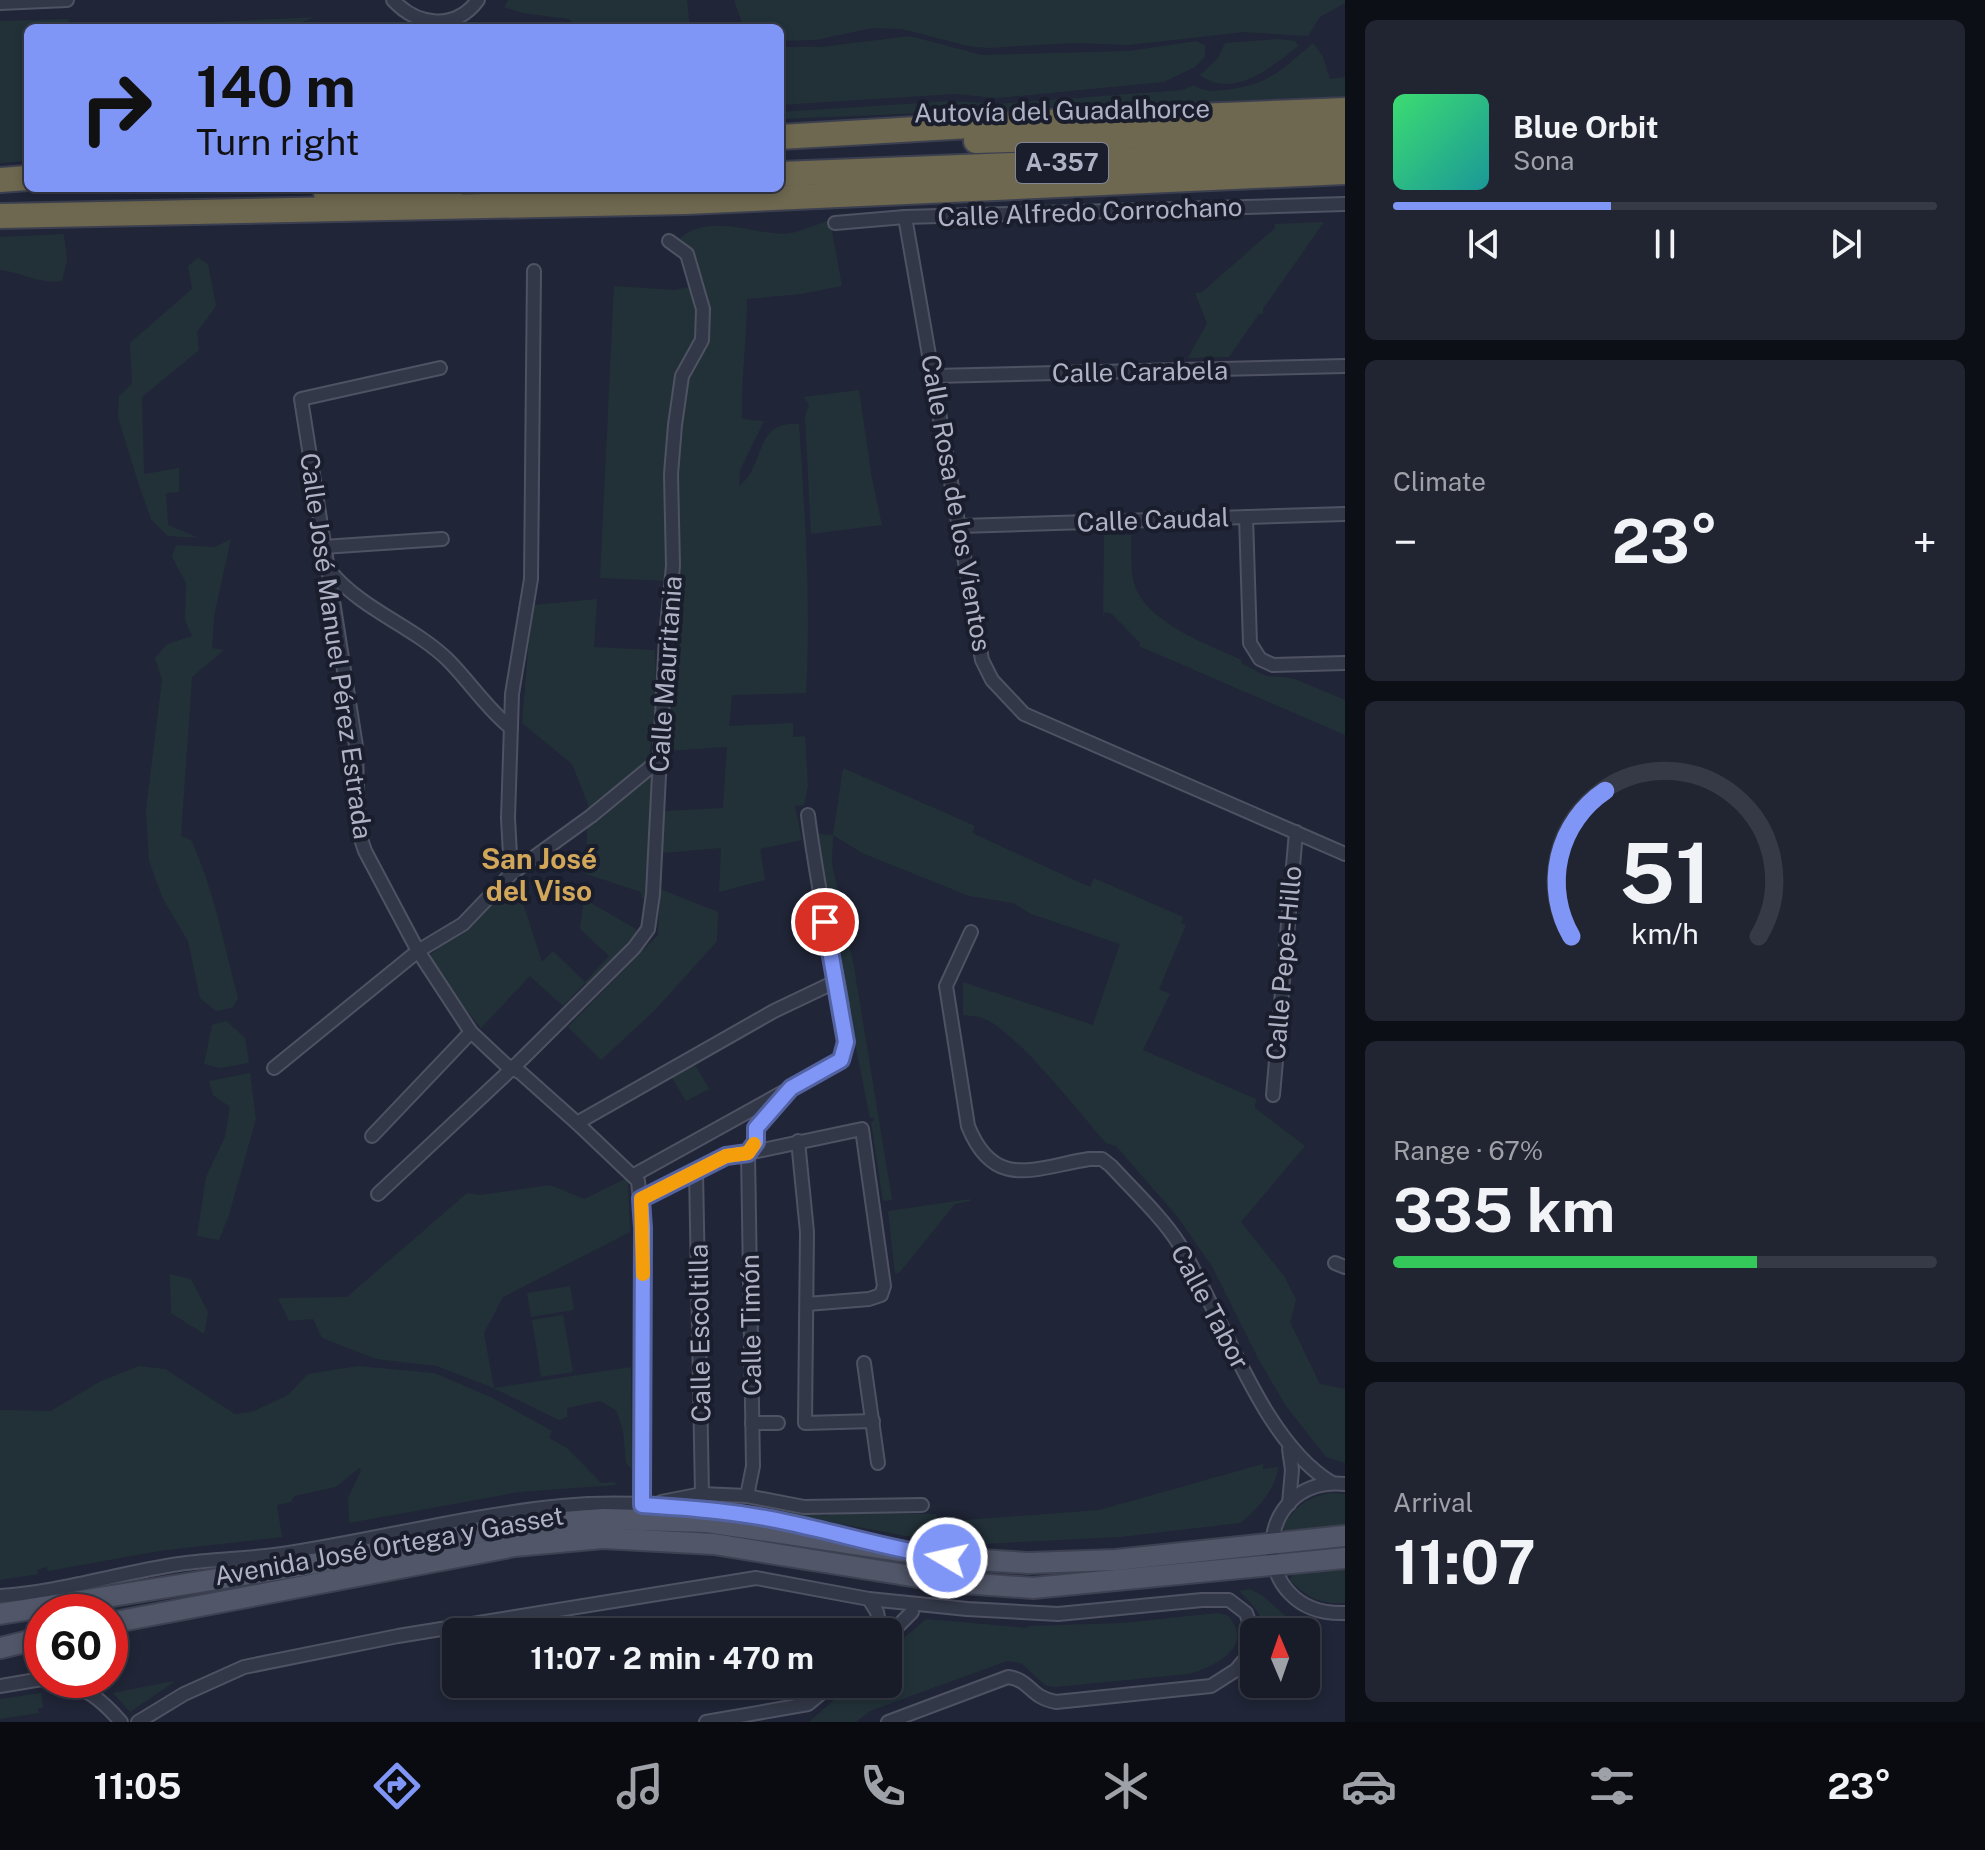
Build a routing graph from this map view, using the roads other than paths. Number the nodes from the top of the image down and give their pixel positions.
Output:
1 (67, 0) edge
2 (393, 0) edge
3 (478, 0) edge
4 (0, 3) edge
5 (1345, 110) edge
6 (1345, 131) edge
7 (784, 137) edge
8 (784, 146) edge
9 (1345, 152) edge
10 (1345, 172) edge
11 (784, 174) edge
12 (24, 178) edge
13 (0, 180) edge
14 (367, 192) edge
15 (1345, 204) edge
16 (0, 216) edge
17 (905, 217) junction
18 (835, 223) dead end
19 (669, 241) dead end
20 (534, 271) dead end
21 (1345, 366) edge
22 (440, 368) dead end
23 (934, 376) junction
24 (1345, 514) edge
25 (1246, 517) junction
26 (960, 526) junction
27 (442, 539) dead end
28 (323, 547) junction
29 (328, 569) junction
30 (1345, 663) edge
31 (511, 728) junction
32 (659, 760) junction
33 (808, 815) dead end
34 (1296, 832) junction
35 (1345, 854) edge
36 (511, 874) junction
37 (971, 932) dead end
38 (418, 951) junction
39 (837, 981) junction
40 (471, 1032) junction
41 (274, 1068) dead end
42 (512, 1068) junction
43 (791, 1088) junction
44 (1273, 1095) dead end
45 (733, 1120) junction
46 (577, 1123) junction
47 (756, 1128) junction
48 (372, 1136) dead end
49 (798, 1141) junction
50 (748, 1153) junction
51 (696, 1171) junction
52 (634, 1175) junction
53 (378, 1194) dead end
54 (641, 1199) junction
55 (807, 1304) junction
56 (864, 1363) dead end
57 (873, 1421) junction
58 (752, 1423) junction
59 (778, 1423) dead end
60 (1289, 1446) junction
61 (878, 1463) dead end
62 (1338, 1484) edge
63 (702, 1494) junction
64 (747, 1496) junction
65 (1289, 1504) junction
66 (642, 1505) junction
67 (922, 1505) dead end
68 (1345, 1536) edge
69 (1271, 1544) junction
70 (914, 1553) junction
71 (1345, 1558) edge
72 (1273, 1566) junction
73 (0, 1596) edge
74 (869, 1599) junction
75 (912, 1612) dead end
76 (1345, 1613) edge
77 (0, 1614) edge
78 (878, 1618) edge
79 (1248, 1618) edge
80 (128, 1620) edge
81 (902, 1622) edge
82 (24, 1642) edge
83 (0, 1648) edge
84 (1240, 1666) edge
85 (24, 1682) edge
86 (0, 1686) edge
87 (98, 1698) edge
88 (815, 1698) edge
89 (788, 1715) edge
90 (121, 1722) edge
91 (138, 1722) edge
92 (706, 1722) edge
93 (888, 1722) edge

1 - 4 street
2 - 3 street
5 - 7 highway
6 - 8 highway, Autovía del Guadalhorce / A-357
9 - 11 highway, Autovía del Guadalhorce / A-357
10 - 16 highway
12 - 13 highway
14 - 16 highway
15 - 17 street, Calle Alfredo Corrochano
17 - 18 street, Calle Alfredo Corrochano
17 - 23 street, Calle Rosa de los Vientos
19 - 32 street, Calle Mauritania
20 - 31 street
21 - 23 street, Calle Carabela
22 - 28 street, Calle José Manuel Pérez Estrada
23 - 26 street, Calle Rosa de los Vientos
24 - 25 street, Calle Caudal
25 - 26 street, Calle Caudal
25 - 30 street
26 - 34 street, Calle Rosa de los Vientos
27 - 28 street
28 - 29 street, Calle José Manuel Pérez Estrada
29 - 31 street
29 - 38 street, Calle José Manuel Pérez Estrada
31 - 36 street
32 - 36 street
32 - 42 street, Calle Mauritania
33 - 39 street
34 - 35 street, Calle Rosa de los Vientos
34 - 44 street, Calle Pepe-Hillo
36 - 38 street
37 - 60 street, Calle Tabor
38 - 40 street, Calle José Manuel Pérez Estrada
38 - 41 street
39 - 43 street
39 - 46 street
40 - 42 street, Calle José Manuel Pérez Estrada
40 - 48 street
42 - 46 street, Calle José Manuel Pérez Estrada
42 - 53 street, Calle Mauritania
43 - 45 street
43 - 47 street
45 - 47 street
45 - 52 street
46 - 52 street, Calle José Manuel Pérez Estrada
47 - 50 street, Calle Timón
49 - 50 street
49 - 55 street
49 - 55 street
50 - 51 street
50 - 58 street, Calle Timón
51 - 54 street
51 - 63 street, Calle Escoltilla
52 - 54 street
54 - 66 street
55 - 57 street
56 - 57 street
57 - 61 street
58 - 59 street
58 - 64 street, Calle Timón
60 - 62 street, Calle Tabor
60 - 65 street, Calle Tabor
62 - 65 street
63 - 64 street
63 - 66 street
64 - 67 street
65 - 69 street
66 - 70 street, Avenida José Ortega y Gasset
66 - 73 street, Avenida José Ortega y Gasset
68 - 69 main road, Avenida José Ortega y Gasset
69 - 70 main road, Avenida José Ortega y Gasset
69 - 72 street
70 - 77 main road, Avenida José Ortega y Gasset
71 - 72 main road, Avenida José Ortega y Gasset
72 - 76 street
72 - 80 main road, Avenida José Ortega y Gasset
74 - 78 street
74 - 79 street
74 - 91 street
75 - 81 street
82 - 83 main road
84 - 93 street
85 - 86 street
87 - 90 street
88 - 89 street
89 - 92 street

